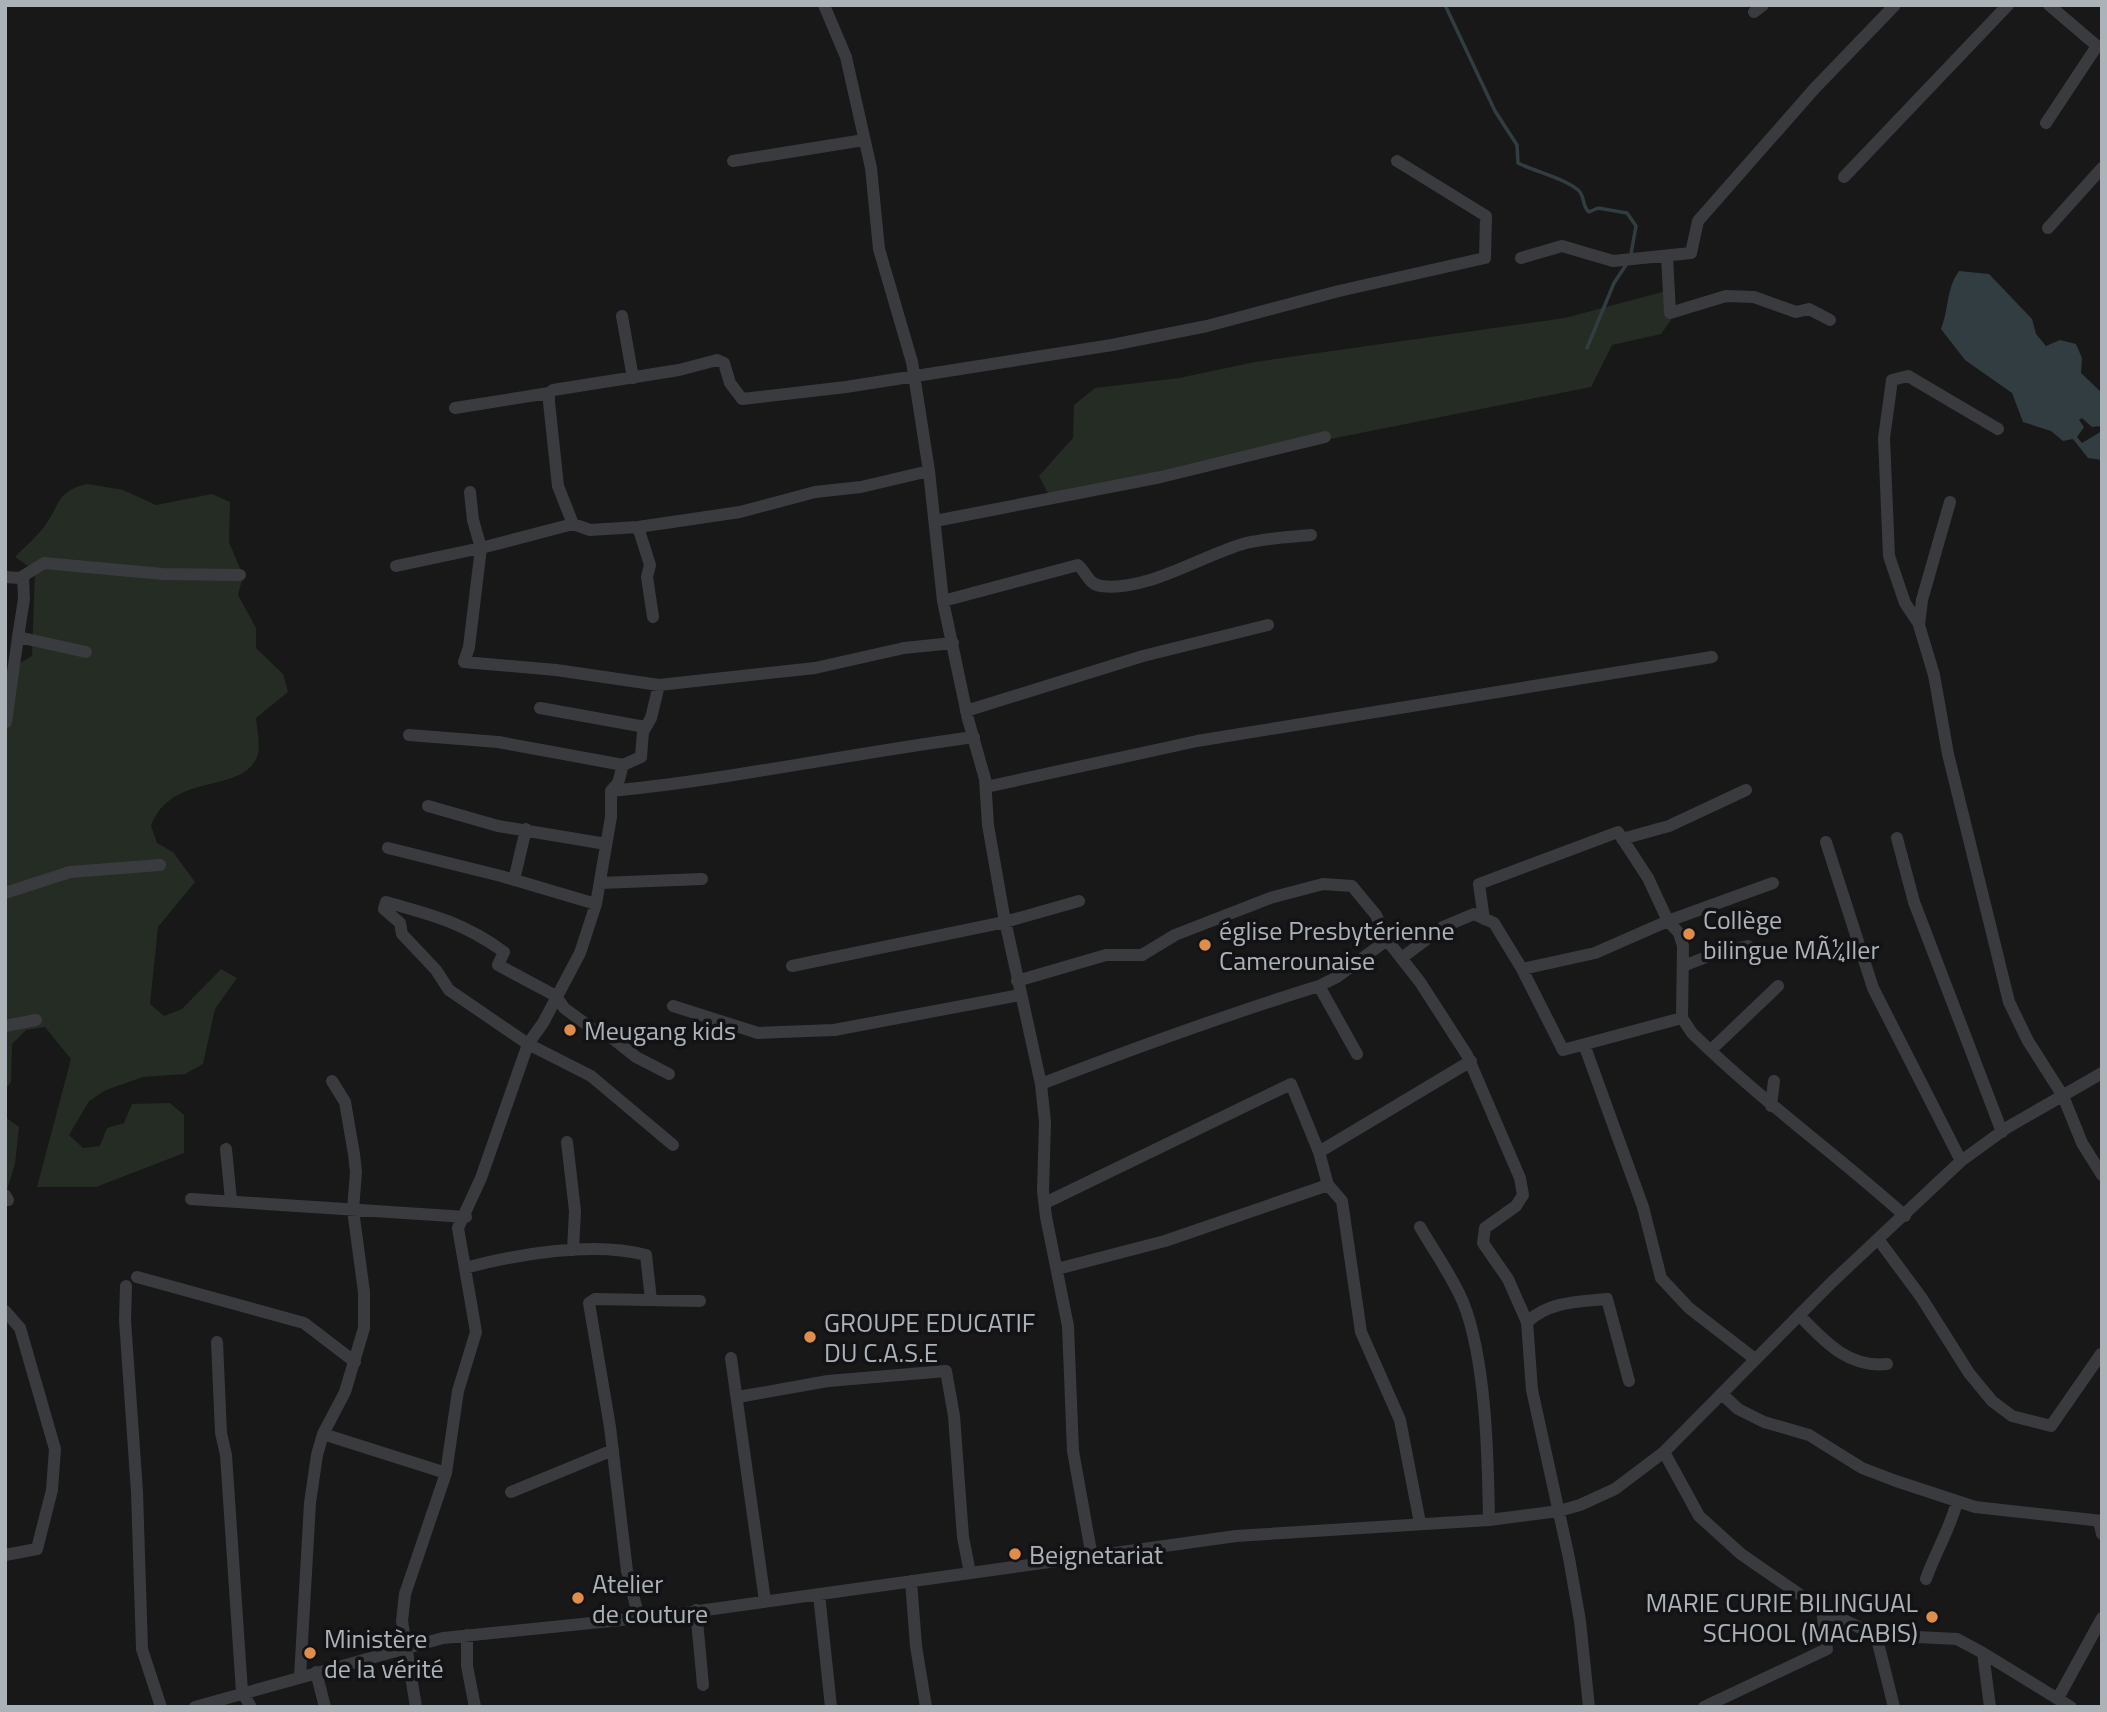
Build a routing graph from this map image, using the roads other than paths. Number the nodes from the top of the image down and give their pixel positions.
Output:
1 (824, 5) edge
2 (1895, 5) edge
3 (2008, 5) edge
4 (2049, 5) edge
5 (2099, 47) edge
6 (2046, 123) dead end
7 (864, 140) junction
8 (733, 161) dead end
9 (1397, 161) dead end
10 (2102, 168) edge
11 (1844, 177) dead end
12 (2048, 228) dead end
13 (1667, 256) junction
14 (1521, 258) dead end
15 (622, 316) dead end
16 (1829, 320) dead end
17 (914, 377) junction
18 (633, 378) junction
19 (549, 393) junction
20 (455, 408) dead end
21 (1998, 429) dead end
22 (1325, 437) dead end
23 (929, 471) junction
24 (470, 492) dead end
25 (1950, 502) dead end
26 (935, 521) junction
27 (573, 524) junction
28 (638, 527) junction
29 (1311, 535) dead end
30 (481, 548) junction
31 (396, 566) dead end
32 (240, 575) dead end
33 (23, 576) junction
34 (5, 577) edge
35 (943, 601) junction
36 (653, 617) dead end
37 (1268, 625) dead end
38 (1919, 625) junction
39 (18, 637) junction
40 (953, 643) junction
41 (86, 652) dead end
42 (1712, 657) dead end
43 (659, 685) junction
44 (540, 708) dead end
45 (966, 711) junction
46 (6, 722) edge
47 (645, 727) junction
48 (409, 735) dead end
49 (974, 737) junction
50 (623, 765) junction
51 (986, 787) junction
52 (611, 790) junction
53 (1746, 790) dead end
54 (428, 806) dead end
55 (526, 829) junction
56 (1897, 838) dead end
57 (1622, 839) junction
58 (1826, 842) dead end
59 (606, 844) junction
60 (388, 848) dead end
61 (160, 865) dead end
62 (702, 879) dead end
63 (514, 880) junction
64 (600, 883) junction
65 (1773, 883) dead end
66 (5, 893) edge
67 (1079, 901) dead end
68 (596, 904) junction
69 (1484, 919) junction
70 (1668, 921) junction
71 (1005, 922) junction
72 (1387, 940) junction
73 (1748, 946) dead end
74 (1403, 957) junction
75 (792, 966) dead end
76 (1684, 967) junction
77 (1522, 969) junction
78 (1017, 981) junction
79 (1319, 986) junction
80 (1778, 986) dead end
81 (1020, 995) junction
82 (556, 996) junction
83 (673, 1006) dead end
84 (1682, 1018) junction
85 (36, 1020) dead end
86 (5, 1026) edge
87 (528, 1044) junction
88 (1585, 1047) junction
89 (1711, 1050) junction
90 (1357, 1054) dead end
91 (1471, 1061) junction
92 (2102, 1073) edge
93 (668, 1074) dead end
94 (332, 1081) dead end
95 (1774, 1081) dead end
96 (1041, 1084) junction
97 (2063, 1096) junction
98 (1771, 1106) junction
99 (2002, 1132) junction
100 (567, 1142) dead end
101 (673, 1145) dead end
102 (226, 1149) dead end
103 (1319, 1152) junction
104 (1961, 1161) junction
105 (2102, 1175) edge
106 (1328, 1185) junction
107 (191, 1199) dead end
108 (231, 1200) junction
109 (1045, 1203) junction
110 (353, 1210) junction
111 (1905, 1216) junction
112 (466, 1217) junction
113 (1419, 1227) dead end
114 (1878, 1239) junction
115 (573, 1250) junction
116 (465, 1268) junction
117 (1057, 1269) junction
118 (138, 1277) dead end
119 (126, 1286) dead end
120 (650, 1300) junction
121 (700, 1301) dead end
122 (5, 1311) edge
123 (1799, 1315) junction
124 (1527, 1322) junction
125 (217, 1342) dead end
126 (2101, 1353) edge
127 (731, 1358) dead end
128 (1755, 1359) junction
129 (355, 1362) junction
130 (1887, 1364) dead end
131 (1629, 1381) dead end
132 (1722, 1394) junction
133 (738, 1397) junction
134 (323, 1434) junction
135 (613, 1450) junction
136 (1664, 1452) junction
137 (446, 1473) junction
138 (511, 1492) dead end
139 (1957, 1502) junction
140 (1559, 1511) junction
141 (1489, 1520) junction
142 (2100, 1521) edge
143 (1420, 1524) junction
144 (2102, 1534) edge
145 (5, 1555) edge
146 (1092, 1557) junction
147 (970, 1573) junction
148 (1926, 1579) dead end
149 (911, 1581) junction
150 (819, 1594) junction
151 (765, 1601) junction
152 (696, 1610) junction
153 (1822, 1610) junction
154 (639, 1618) junction
155 (2102, 1618) edge
156 (467, 1635) junction
157 (1876, 1635) junction
158 (405, 1648) junction
159 (1983, 1653) junction
160 (316, 1672) junction
161 (300, 1676) junction
162 (703, 1685) dead end
163 (242, 1692) junction
164 (2059, 1698) junction
165 (161, 1707) edge
166 (195, 1707) edge
167 (251, 1707) edge
168 (325, 1707) edge
169 (416, 1707) edge
170 (475, 1707) edge
171 (831, 1707) edge
172 (926, 1707) edge
173 (1589, 1707) edge
174 (1704, 1707) edge
175 (1894, 1707) edge
176 (1990, 1707) edge
177 (2071, 1707) edge

1 - 7 street
2 - 13 street
3 - 11 street
4 - 5 street
5 - 6 street
7 - 8 street
7 - 17 street
9 - 17 street
10 - 12 street
13 - 14 street
13 - 16 street
15 - 18 street
17 - 18 street
17 - 23 street
18 - 19 street
19 - 20 street
19 - 27 street
21 - 38 street
22 - 26 street
23 - 26 street
23 - 28 street
24 - 30 street
25 - 38 street
26 - 35 street
27 - 28 street
27 - 30 street
28 - 36 street
29 - 35 street
30 - 31 street
30 - 43 street
32 - 33 street
33 - 34 street
33 - 39 street
35 - 40 street
37 - 45 street
38 - 97 street
39 - 41 street
39 - 46 street
40 - 43 street
40 - 45 street
42 - 51 street
43 - 47 street
44 - 47 street
45 - 49 street
47 - 50 street
48 - 50 street
49 - 51 street
49 - 52 street
50 - 52 street
51 - 71 street
52 - 59 street
53 - 57 street
54 - 55 street
55 - 59 street
55 - 63 street
56 - 99 street
57 - 69 street
57 - 70 street
58 - 104 street
59 - 64 street
60 - 63 street
61 - 66 street
62 - 64 street
63 - 68 street
64 - 68 street
65 - 70 street
67 - 71 street
68 - 82 street
69 - 74 street
69 - 77 street
70 - 76 street
70 - 77 street
71 - 75 street
71 - 78 street
72 - 74 street
72 - 78 street
72 - 79 street
73 - 76 street
74 - 91 street
76 - 84 street
77 - 88 street
78 - 81 street
79 - 90 street
79 - 96 street
80 - 89 street
81 - 83 street
81 - 96 street
82 - 87 street
82 - 87 street
82 - 93 street
84 - 88 street
84 - 89 street
85 - 86 street
87 - 101 street
87 - 112 street
88 - 128 street
89 - 98 street
91 - 103 street
91 - 124 street
92 - 97 street
94 - 110 street
95 - 98 street
96 - 109 street
97 - 99 street
97 - 105 street
98 - 111 street
99 - 104 street
100 - 115 street
102 - 108 street
103 - 106 street
103 - 109 street
104 - 111 street
106 - 117 street
106 - 143 street
107 - 108 street
108 - 110 street
109 - 117 street
110 - 112 street
110 - 129 street
111 - 114 street
112 - 116 street
113 - 141 street
114 - 123 street
114 - 126 street
115 - 116 street
115 - 120 street
116 - 137 street
117 - 146 street
118 - 129 street
119 - 165 street
120 - 121 street
120 - 135 street
122 - 145 street
123 - 128 street
123 - 130 street
124 - 131 street
124 - 140 street
125 - 163 street
127 - 133 street
128 - 132 street
129 - 134 street
132 - 136 street
132 - 139 street
133 - 147 street
133 - 151 street
134 - 137 street
134 - 161 street
135 - 138 street
135 - 154 street
136 - 140 street
136 - 153 street
137 - 158 street
139 - 142 street
139 - 148 street
140 - 141 street
140 - 173 street
141 - 143 street
142 - 144 street
143 - 146 street
146 - 147 street
147 - 149 street
149 - 150 street
149 - 172 street
150 - 151 street
150 - 171 street
151 - 152 street
152 - 154 street
152 - 162 street
153 - 157 street
153 - 174 street
154 - 156 street
155 - 164 street
156 - 158 street
156 - 170 street
157 - 159 street
157 - 175 street
158 - 160 street
158 - 169 street
159 - 164 street
159 - 176 street
160 - 161 street
160 - 168 street
161 - 163 street
163 - 166 street
163 - 167 street
164 - 177 street

